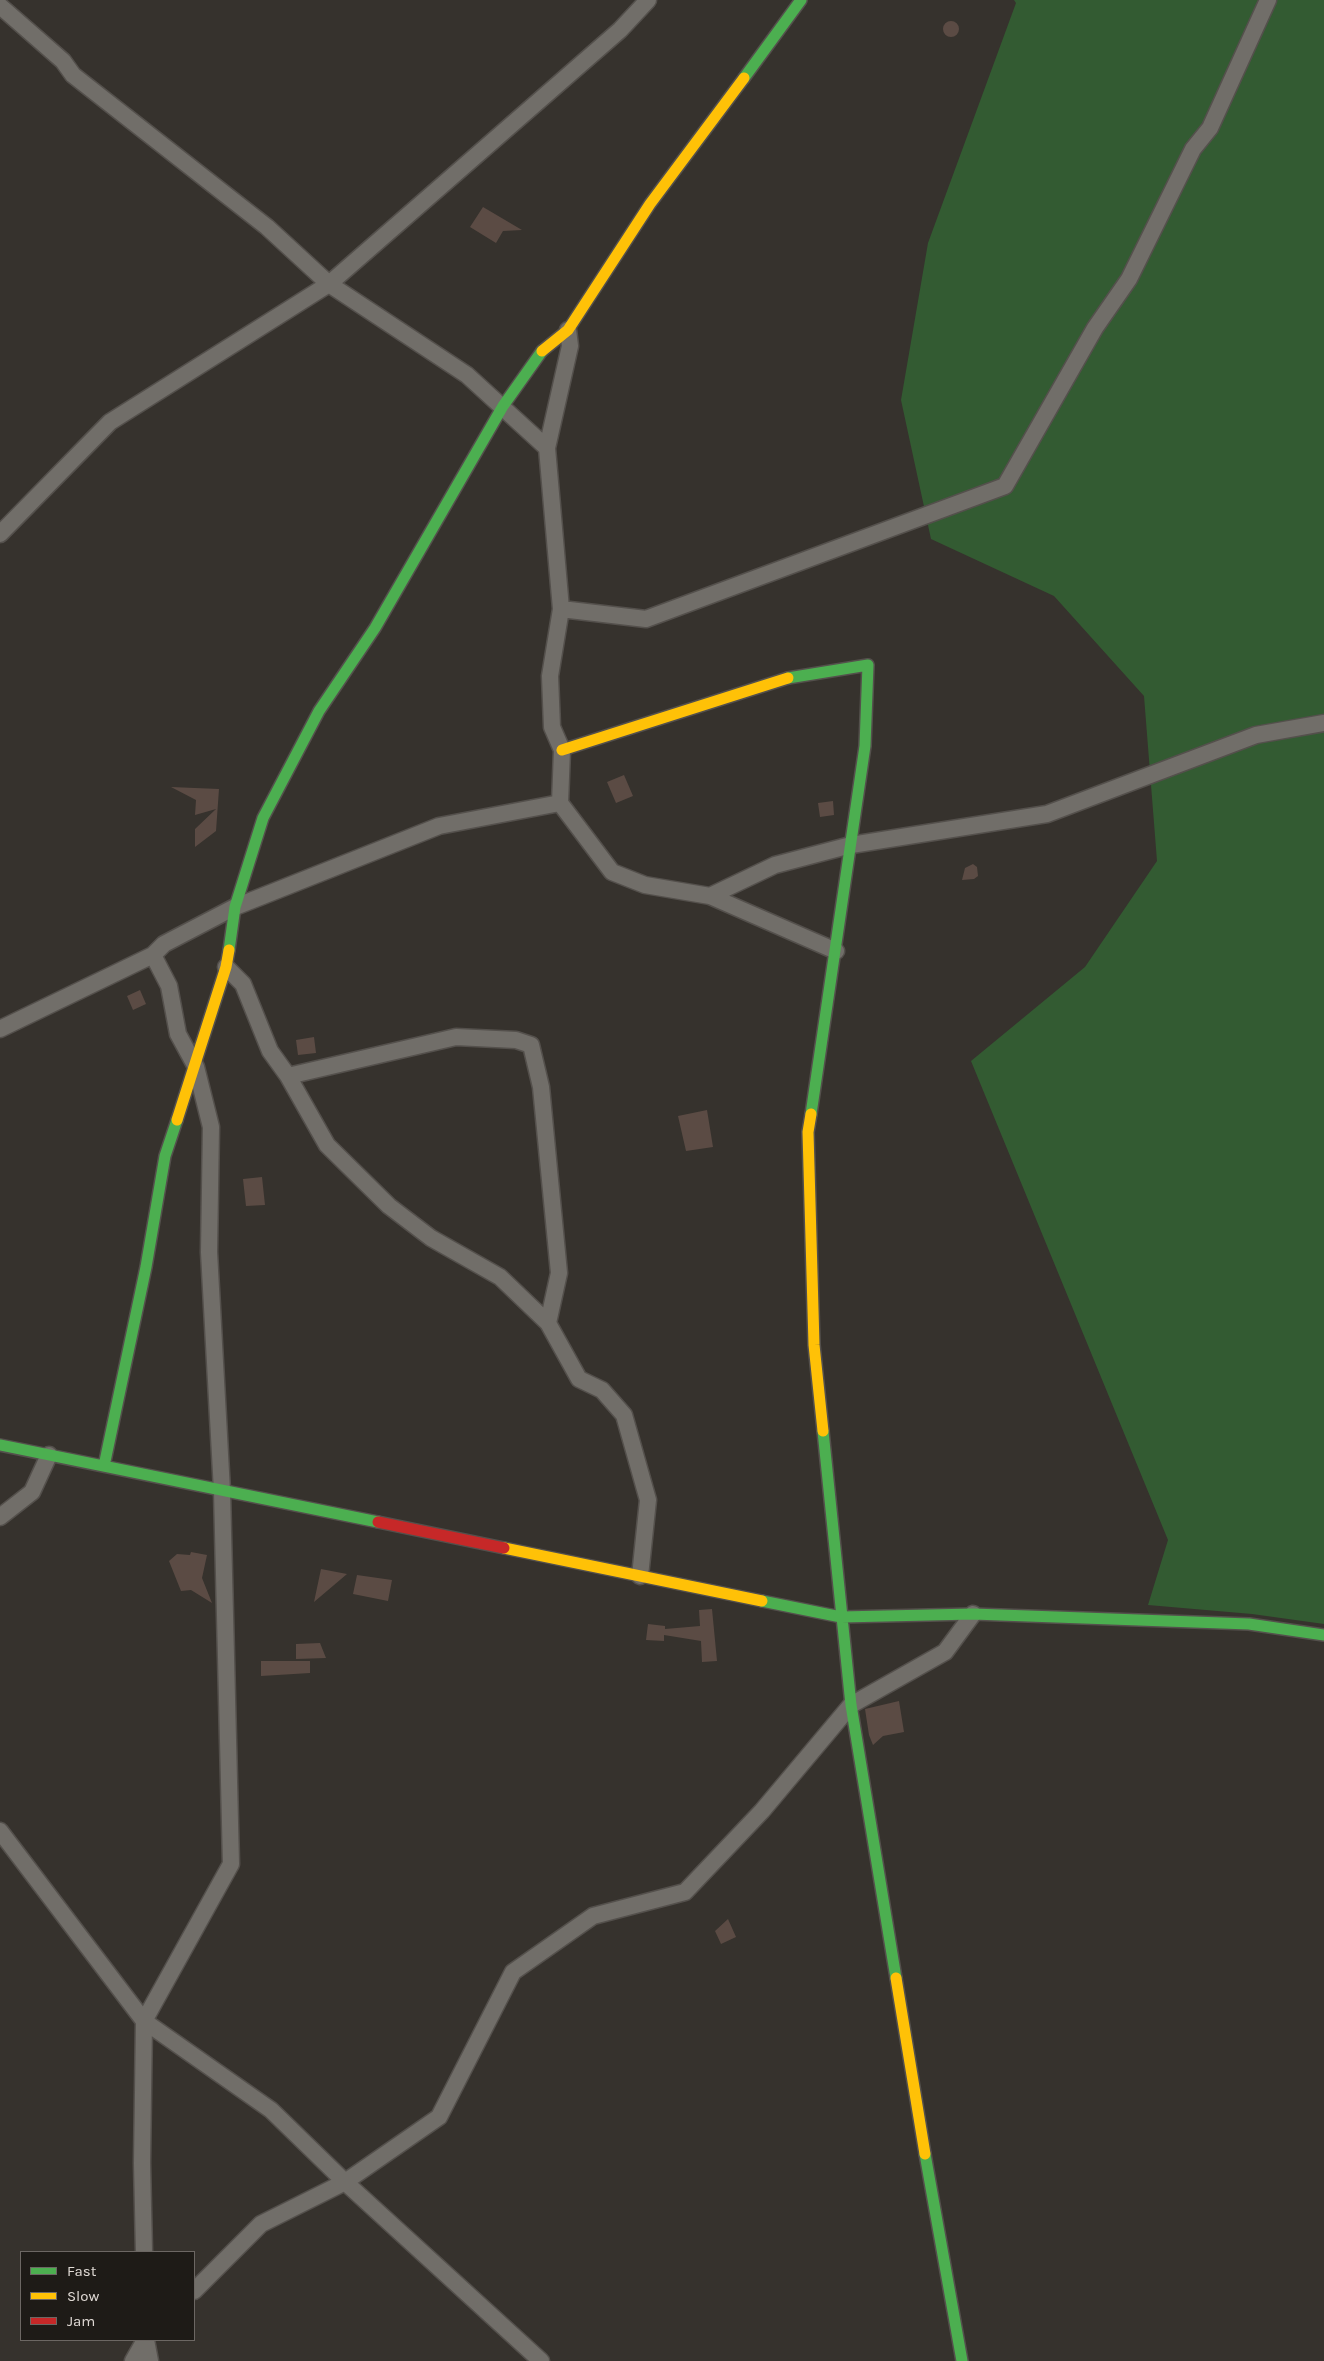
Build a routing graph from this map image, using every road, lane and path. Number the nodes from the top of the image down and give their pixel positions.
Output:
1 (648, 0) edge
2 (802, 0) edge
3 (1268, 0) edge
4 (0, 6) edge
5 (329, 284) junction
6 (568, 330) junction
7 (503, 406) junction
8 (547, 448) junction
9 (0, 534) edge
10 (561, 609) junction
11 (1324, 723) edge
12 (562, 750) junction
13 (560, 803) junction
14 (851, 846) junction
15 (710, 896) junction
16 (235, 907) junction
17 (836, 951) junction
18 (153, 955) junction
19 (226, 966) junction
20 (0, 1029) edge
21 (196, 1067) junction
22 (288, 1076) junction
23 (548, 1323) junction
24 (0, 1445) edge
25 (49, 1455) junction
26 (104, 1466) junction
27 (222, 1490) junction
28 (0, 1517) edge
29 (640, 1576) junction
30 (972, 1614) junction
31 (841, 1617) junction
32 (1324, 1635) edge
33 (852, 1705) junction
34 (0, 1831) edge
35 (144, 2021) junction
36 (345, 2182) junction
37 (144, 2251) edge
38 (195, 2290) edge
39 (145, 2341) edge
40 (146, 2341) edge
41 (132, 2361) edge
42 (150, 2361) edge
43 (541, 2361) edge
44 (962, 2361) edge

1 - 5 street
2 - 6 street
3 - 10 street
4 - 5 street
5 - 7 street
5 - 9 street
6 - 7 street
6 - 8 street
7 - 8 street
7 - 16 street
8 - 10 street
10 - 12 street
11 - 14 street
12 - 13 street
12 - 14 street
13 - 15 street
13 - 16 street
14 - 15 street
14 - 17 street
15 - 17 street
16 - 18 street
16 - 19 street
17 - 31 street
18 - 20 street
18 - 21 street
19 - 21 street
19 - 22 street
21 - 26 street
21 - 27 street
22 - 23 street
22 - 23 street
23 - 29 street
24 - 25 street
25 - 26 street
25 - 28 street
26 - 27 street
27 - 29 street
27 - 35 street
29 - 31 street
30 - 31 street
30 - 32 street
30 - 33 street
31 - 33 street
33 - 36 street
33 - 44 street
34 - 35 street
35 - 36 street
35 - 37 street
36 - 38 street
36 - 43 street
39 - 41 street
40 - 42 street

